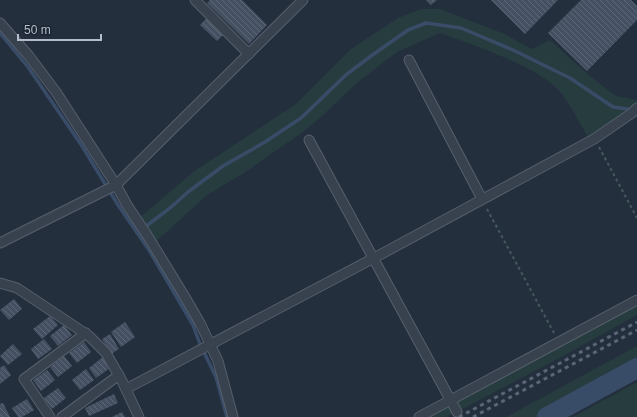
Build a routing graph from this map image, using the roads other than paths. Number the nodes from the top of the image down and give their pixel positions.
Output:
1 (195, 0) edge
2 (303, 0) edge
3 (0, 22) edge
4 (249, 54) junction
5 (409, 60) dead end
6 (637, 108) edge
7 (310, 140) dead end
8 (116, 185) junction
9 (482, 199) junction
10 (0, 243) edge
11 (374, 258) junction
12 (2, 287) edge
13 (637, 300) edge
14 (86, 333) junction
15 (210, 344) junction
16 (119, 375) junction
17 (126, 389) junction
18 (451, 400) junction
19 (457, 412) dead end
20 (50, 417) edge
21 (62, 417) edge
22 (139, 417) edge
23 (233, 417) edge
24 (419, 417) edge

1 - 4 street
2 - 4 street
3 - 8 street
4 - 8 street
5 - 9 street
6 - 9 street
7 - 11 street
8 - 10 street
8 - 15 street
9 - 11 street
11 - 15 street
11 - 18 street
12 - 14 street
13 - 18 street
14 - 16 street
14 - 20 street
15 - 17 street
15 - 23 street
16 - 17 street
16 - 21 street
17 - 22 street
18 - 19 street
18 - 24 street

